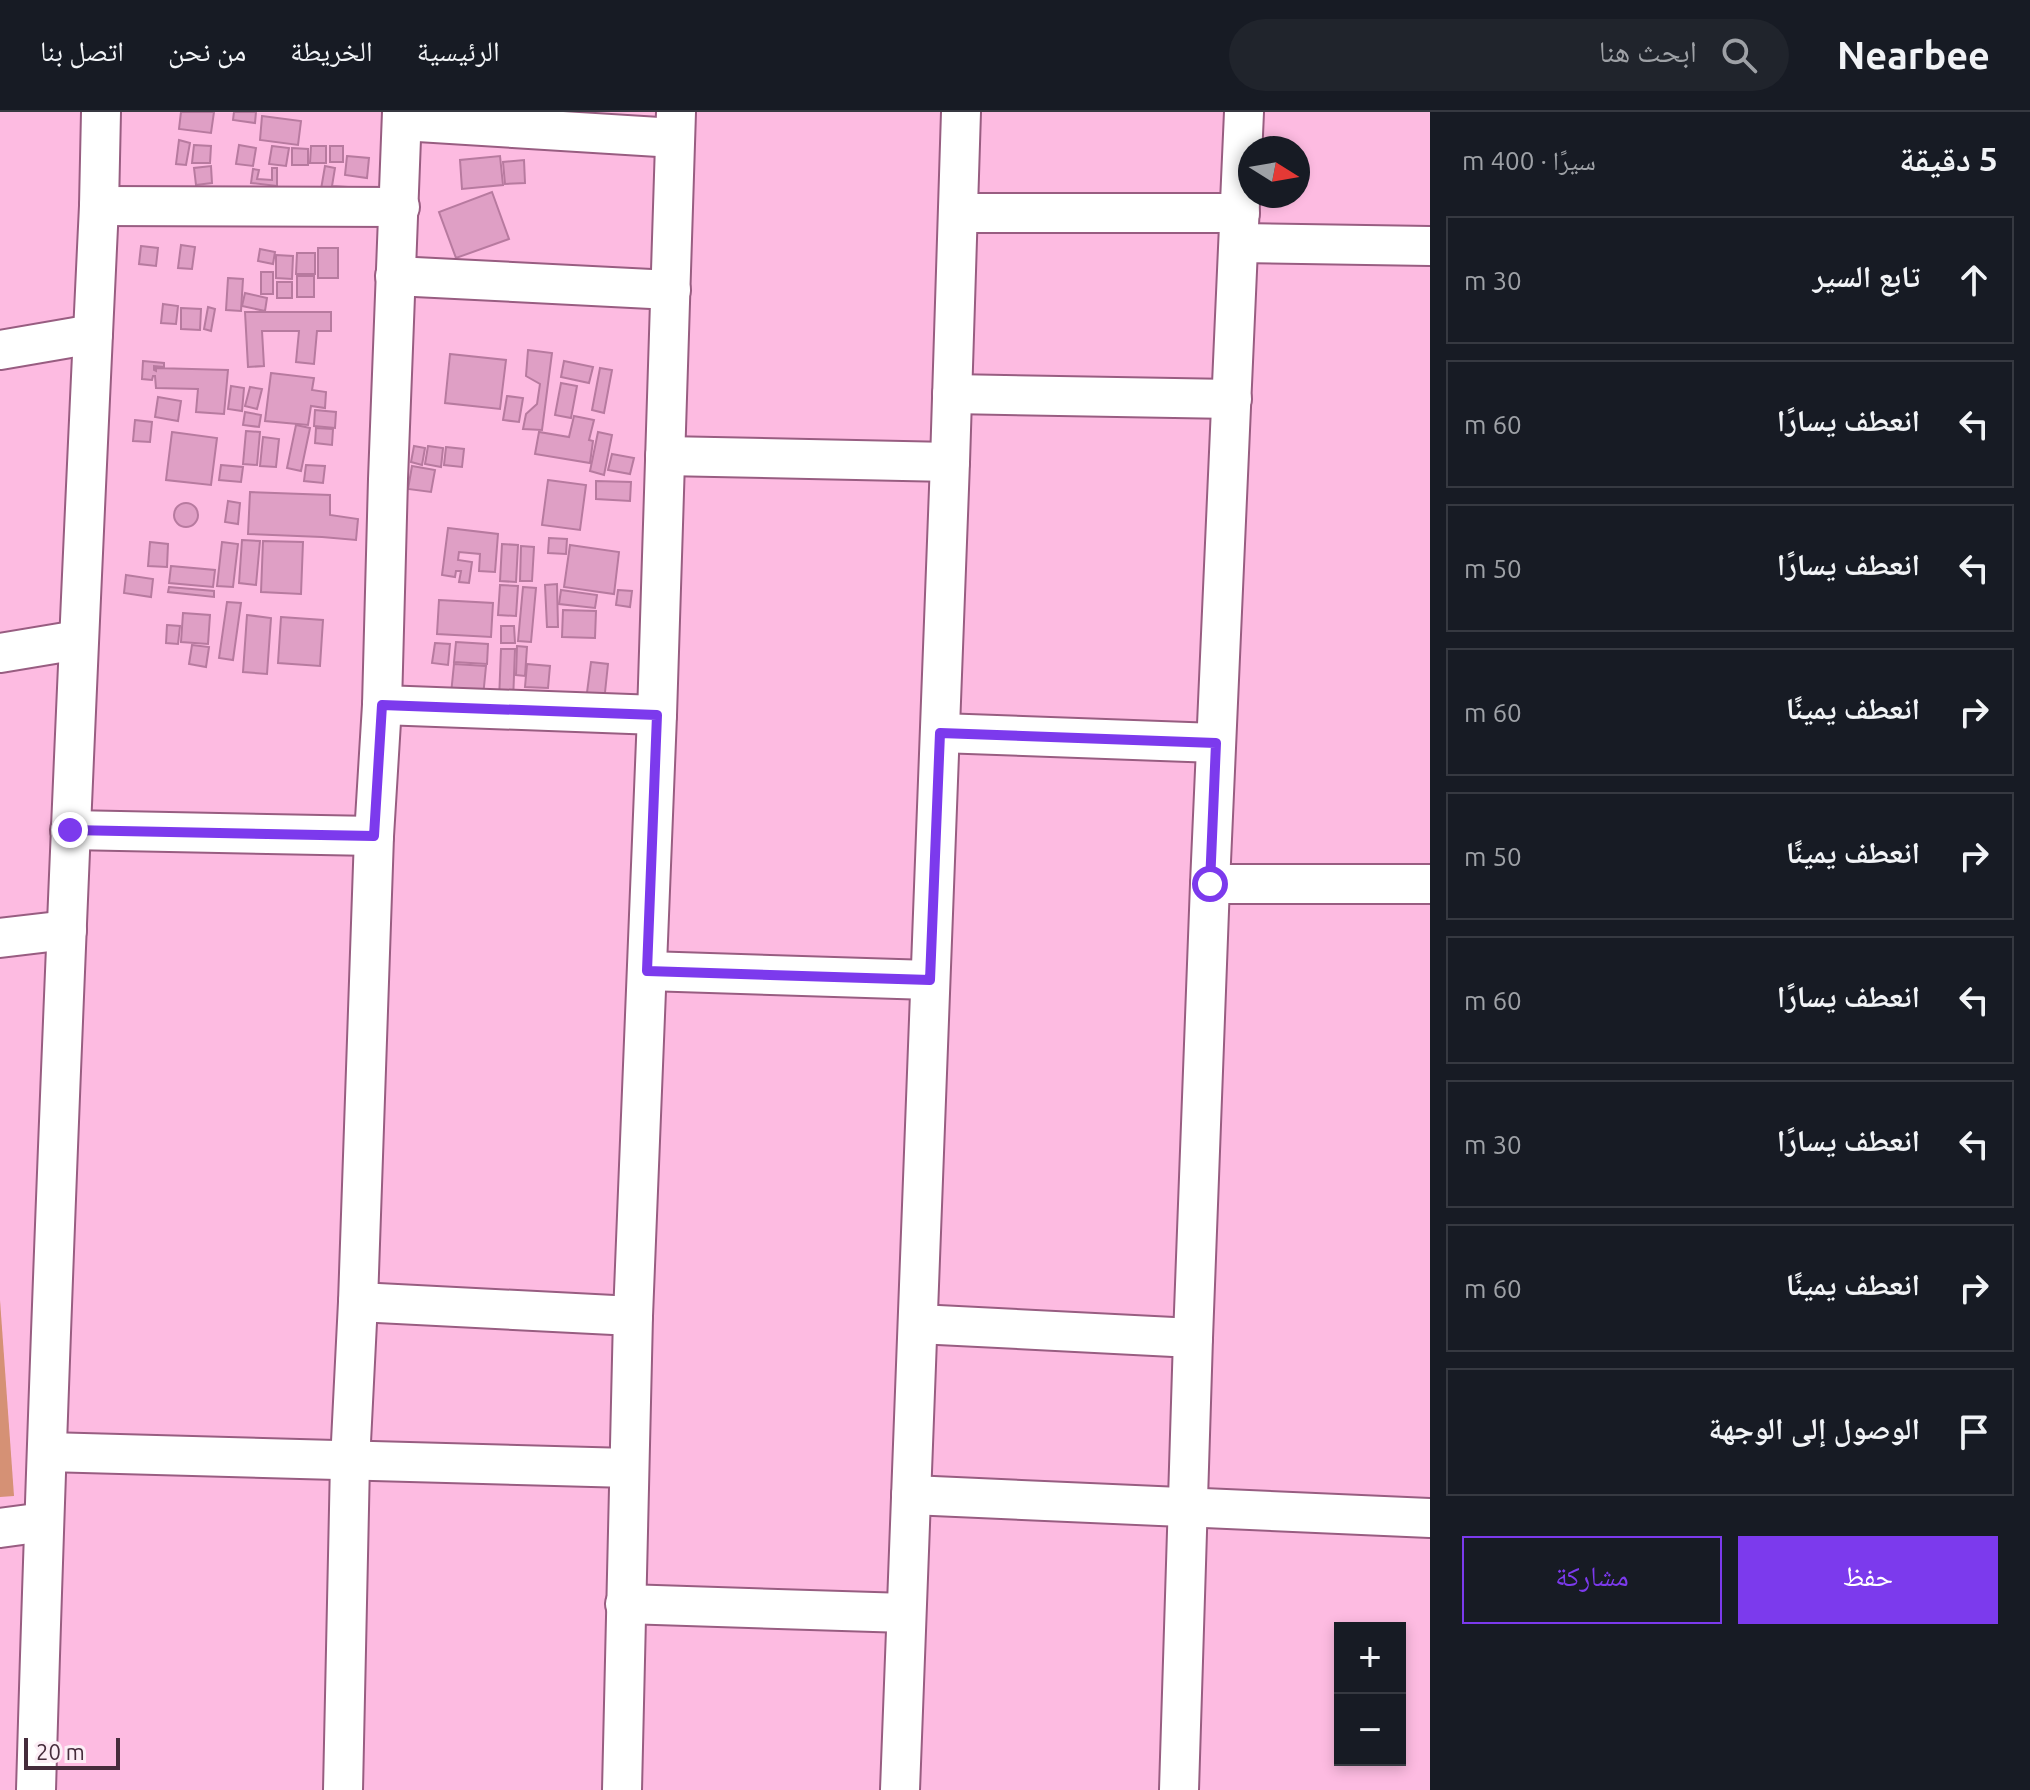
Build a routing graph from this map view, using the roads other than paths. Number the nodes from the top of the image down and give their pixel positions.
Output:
1 (101, 112) edge
2 (961, 112) edge
3 (1244, 112) edge
4 (402, 117) edge
5 (676, 125) edge
6 (99, 206) junction
7 (400, 207) junction
8 (959, 213) junction
9 (1240, 228) junction
10 (1430, 246) edge
11 (395, 276) junction
12 (671, 290) junction
13 (93, 334) junction
14 (0, 350) edge
15 (952, 394) junction
16 (1232, 399) junction
17 (665, 456) junction
18 (950, 462) junction
19 (78, 640) junction
20 (0, 653) edge
21 (382, 705) junction
22 (657, 715) junction
23 (940, 733) junction
24 (1216, 743) junction
25 (70, 830) junction
26 (374, 836) junction
27 (1210, 884) junction
28 (1430, 884) edge
29 (67, 930) junction
30 (0, 938) edge
31 (647, 971) junction
32 (930, 980) junction
33 (358, 1302) junction
34 (633, 1316) junction
35 (918, 1324) junction
36 (1193, 1338) junction
37 (47, 1452) junction
38 (350, 1462) junction
39 (629, 1468) junction
40 (911, 1495) junction
41 (1188, 1508) junction
42 (1430, 1518) edge
43 (44, 1522) junction
44 (0, 1528) edge
45 (625, 1604) junction
46 (906, 1613) junction
47 (36, 1790) edge
48 (343, 1790) edge
49 (622, 1790) edge
50 (900, 1790) edge
51 (1179, 1790) edge

1 - 6 street
2 - 8 street
3 - 9 street
4 - 5 street
4 - 7 street
5 - 12 street
6 - 7 street
6 - 13 street
7 - 11 street
8 - 9 street
8 - 15 street
9 - 10 street
9 - 16 street
11 - 12 street
11 - 21 street
12 - 17 street
13 - 14 street
13 - 19 street
15 - 16 street
15 - 18 street
16 - 24 street
17 - 18 street
17 - 22 street
18 - 23 street
19 - 20 street
19 - 25 street
21 - 22 street
21 - 26 street
22 - 31 street
23 - 24 street
23 - 32 street
24 - 27 street
25 - 26 street
25 - 29 street
26 - 33 street
27 - 28 street
27 - 36 street
29 - 30 street
29 - 37 street
31 - 32 street
31 - 34 street
32 - 35 street
33 - 34 street
33 - 38 street
34 - 39 street
35 - 36 street
35 - 40 street
36 - 41 street
37 - 38 street
37 - 43 street
38 - 39 street
38 - 48 street
39 - 45 street
40 - 41 street
40 - 46 street
41 - 42 street
41 - 51 street
43 - 44 street
43 - 47 street
45 - 46 street
45 - 49 street
46 - 50 street

